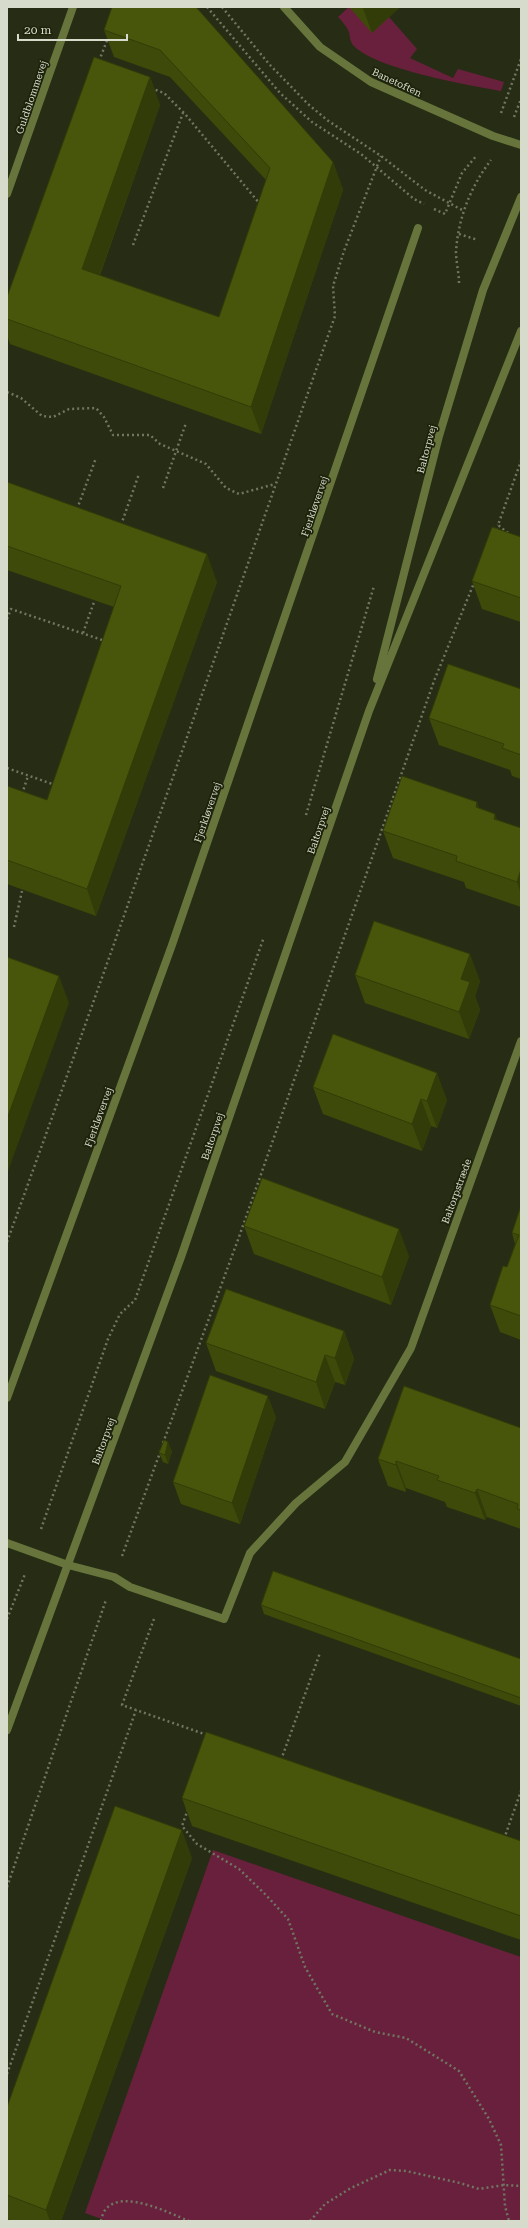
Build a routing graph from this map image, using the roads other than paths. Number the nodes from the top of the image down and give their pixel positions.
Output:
1 (73, 7) edge
2 (284, 7) edge
3 (521, 144) edge
4 (7, 194) edge
5 (521, 197) edge
6 (418, 228) dead end
7 (521, 332) edge
8 (369, 711) junction
9 (521, 1041) edge
10 (7, 1398) edge
11 (7, 1543) edge
12 (68, 1565) junction
13 (7, 1730) edge

1 - 4 street, Guldblommevej
2 - 3 street, Banetoften
5 - 8 street, Baltorpvej
6 - 10 street, Fjerkløvervej
7 - 8 street, Baltorpvej
8 - 12 street, Baltorpvej
9 - 12 street, Baltorpstræde
11 - 12 street
12 - 13 street, Baltorpvej

